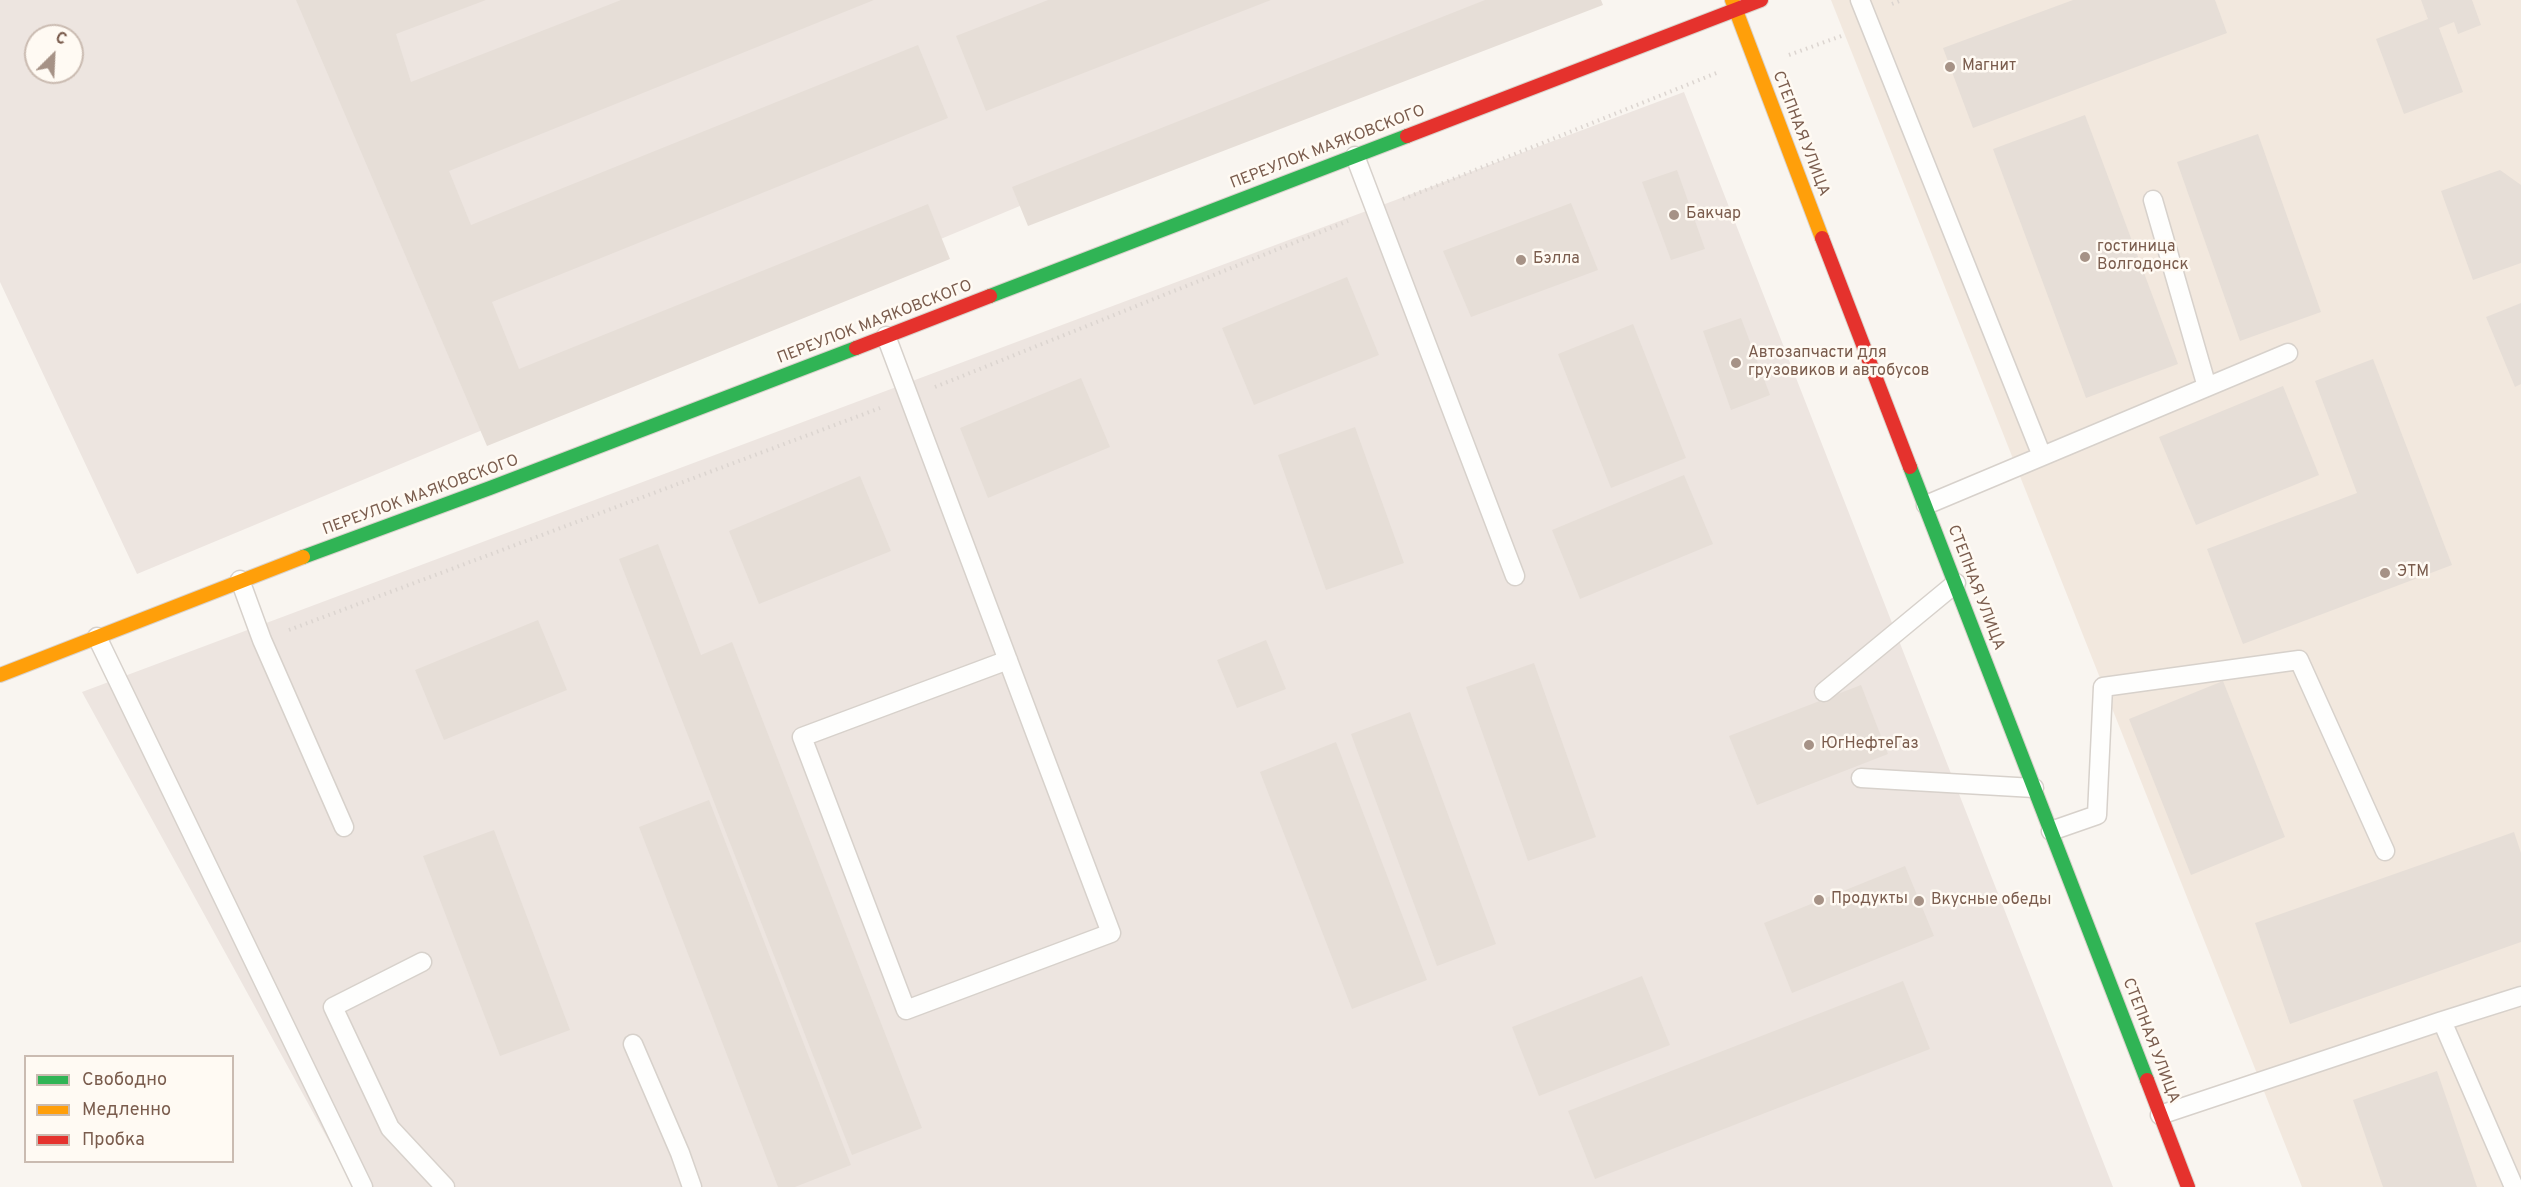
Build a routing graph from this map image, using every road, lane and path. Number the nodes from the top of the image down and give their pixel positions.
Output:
1 (1761, 0) edge
2 (1734, 5) edge
3 (1862, 7) edge
4 (1753, 58) junction
5 (1355, 156) junction
6 (2153, 200) dead end
7 (1376, 210) junction
8 (886, 336) junction
9 (2288, 353) dead end
10 (2208, 387) junction
11 (909, 397) junction
12 (2042, 456) junction
13 (1926, 505) junction
14 (1515, 576) dead end
15 (240, 580) junction
16 (1956, 583) junction
17 (97, 637) junction
18 (262, 640) junction
19 (1008, 660) junction
20 (0, 675) edge
21 (1824, 692) dead end
22 (1861, 778) dead end
23 (2034, 788) junction
24 (344, 827) dead end
25 (2051, 831) junction
26 (2385, 851) dead end
27 (422, 962) dead end
28 (2521, 996) edge
29 (2442, 1021) junction
30 (633, 1044) dead end
31 (2160, 1115) junction
32 (363, 1187) edge
33 (445, 1187) edge
34 (692, 1187) edge
35 (2188, 1187) edge
36 (2514, 1187) edge

1 - 2 street, ПЕРЕУЛОК МАЯКОВСКОГО
2 - 4 street, СТЕПНАЯ УЛИЦА
2 - 5 street, ПЕРЕУЛОК МАЯКОВСКОГО
3 - 4 path
3 - 12 lane
4 - 7 path
4 - 13 street, СТЕПНАЯ УЛИЦА
5 - 7 lane
5 - 8 street, ПЕРЕУЛОК МАЯКОВСКОГО
6 - 10 lane
7 - 11 path
7 - 14 lane
8 - 11 lane
8 - 15 street, ПЕРЕУЛОК МАЯКОВСКОГО
9 - 10 lane
10 - 12 lane
11 - 18 path
11 - 19 lane
12 - 13 lane
13 - 16 street, СТЕПНАЯ УЛИЦА
15 - 17 street, ПЕРЕУЛОК МАЯКОВСКОГО
15 - 18 lane
16 - 21 lane
16 - 23 street, СТЕПНАЯ УЛИЦА
17 - 20 street, ПЕРЕУЛОК МАЯКОВСКОГО
17 - 32 lane
18 - 24 lane
19 - 19 lane
22 - 23 lane
23 - 25 street, СТЕПНАЯ УЛИЦА
25 - 26 lane
25 - 31 street, СТЕПНАЯ УЛИЦА
27 - 33 lane
28 - 29 lane
29 - 31 lane
29 - 36 lane
30 - 34 lane
31 - 35 street, СТЕПНАЯ УЛИЦА

